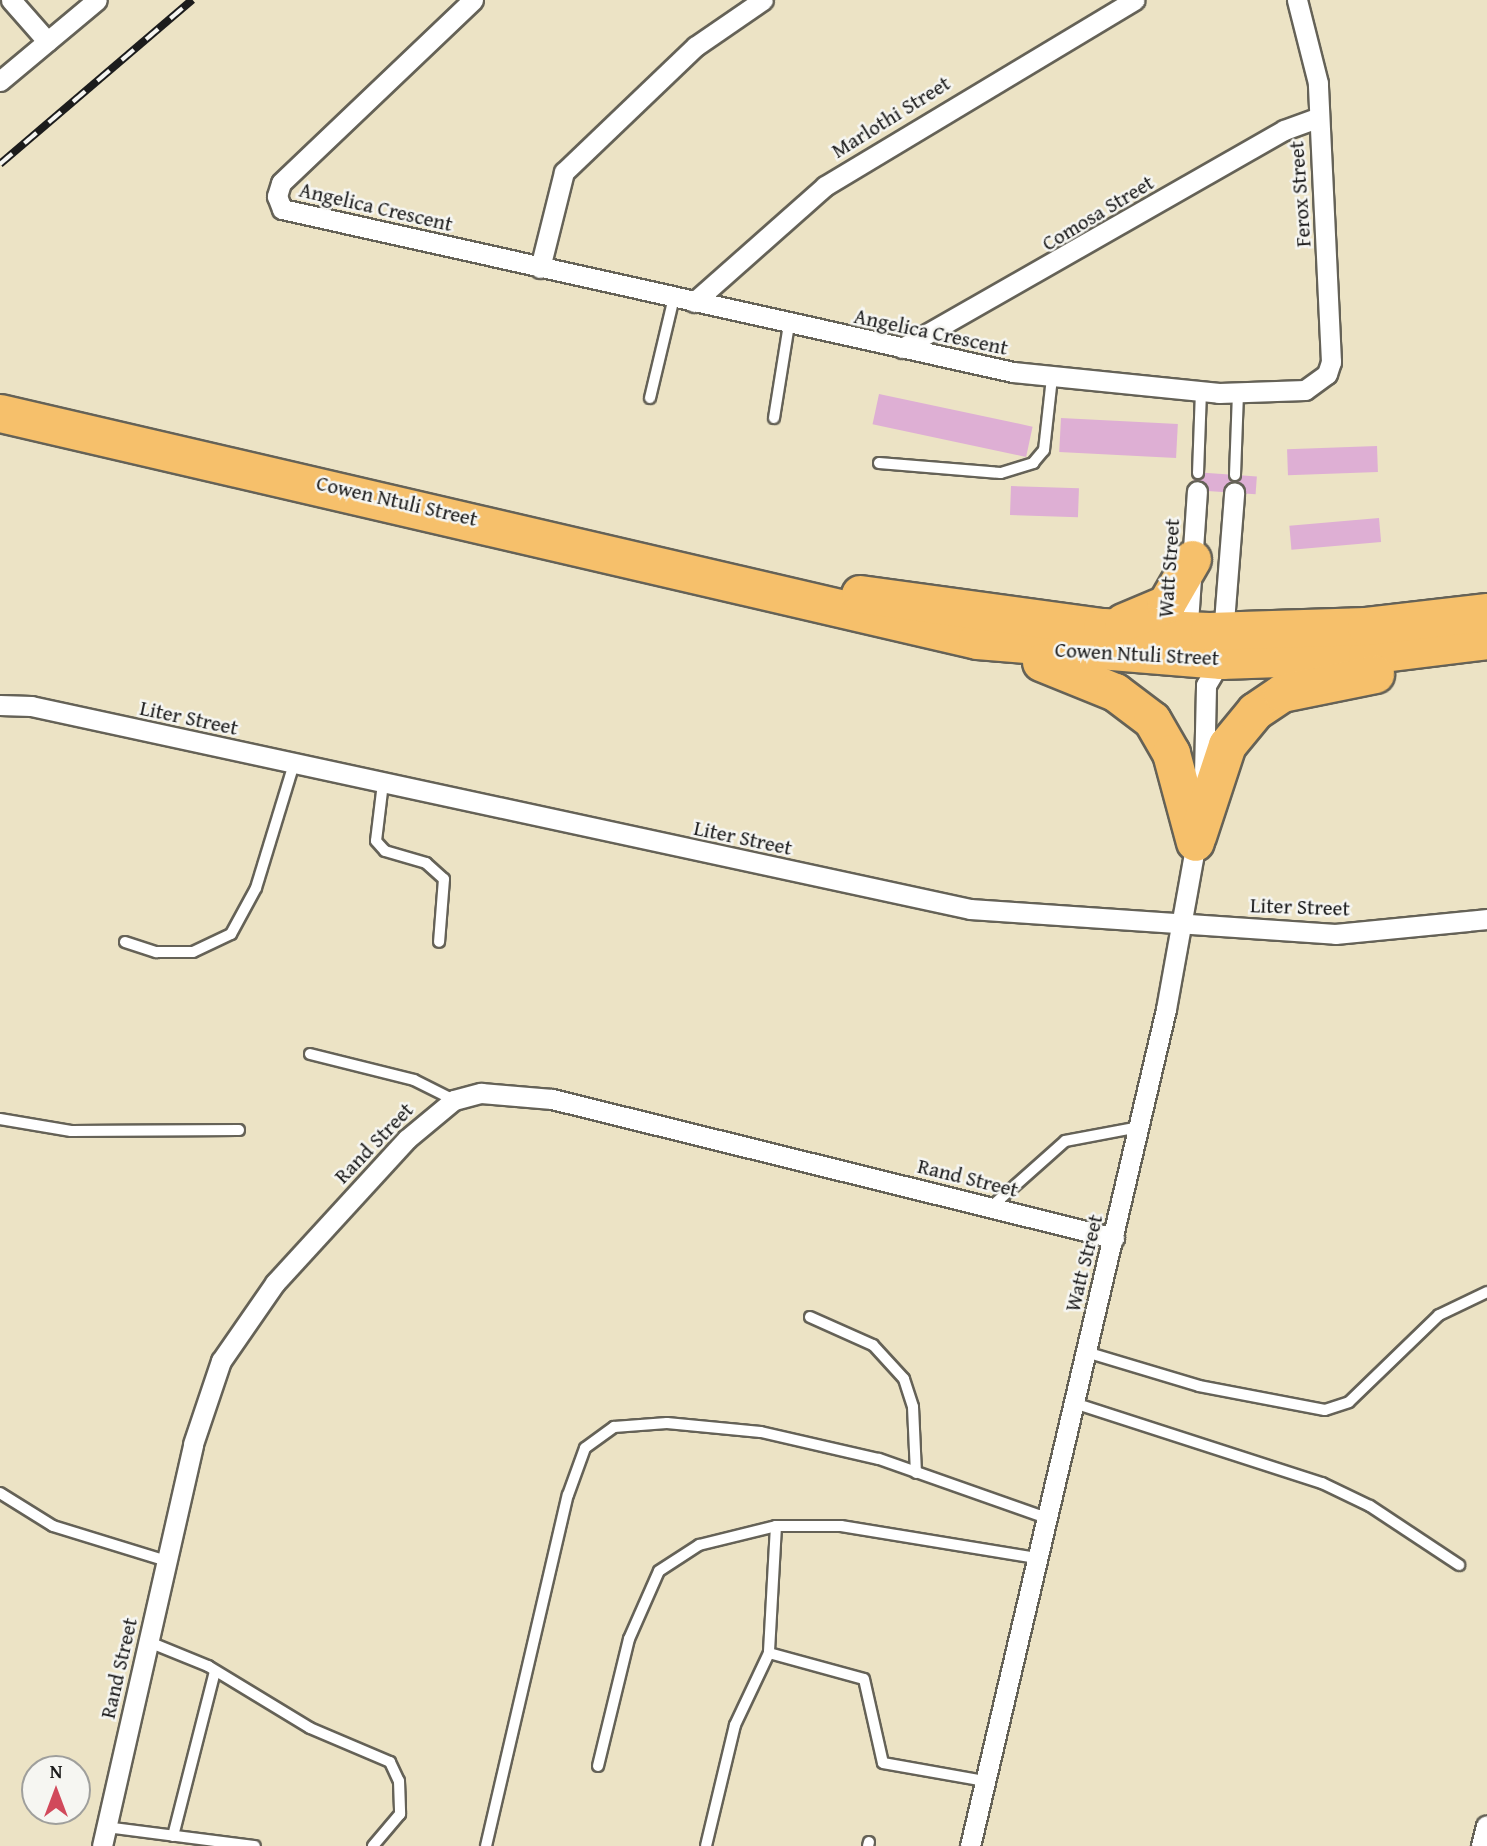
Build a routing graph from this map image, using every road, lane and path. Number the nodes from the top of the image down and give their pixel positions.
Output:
1 (11, 0) edge
2 (97, 0) edge
3 (472, 0) edge
4 (763, 0) edge
5 (1134, 0) edge
6 (1297, 0) edge
7 (47, 41) junction
8 (0, 81) edge
9 (1317, 118) junction
10 (540, 268) junction
11 (674, 297) junction
12 (694, 302) junction
13 (789, 324) junction
14 (902, 348) junction
15 (1052, 377) junction
16 (1318, 384) joint
17 (1201, 392) junction
18 (1238, 393) junction
19 (650, 398) dead end
20 (0, 414) edge
21 (774, 418) dead end
22 (879, 463) dead end
23 (1197, 482) joint
24 (1234, 484) joint
25 (1192, 559) junction
26 (793, 593) junction
27 (1487, 612) edge
28 (1102, 627) junction
29 (976, 640) junction
30 (1487, 640) edge
31 (1205, 653) junction
32 (1487, 657) edge
33 (0, 705) edge
34 (294, 764) junction
35 (383, 783) junction
36 (1196, 839) junction
37 (1487, 919) edge
38 (1185, 924) junction
39 (125, 942) dead end
40 (439, 943) dead end
41 (310, 1054) dead end
42 (454, 1100) junction
43 (0, 1119) edge
44 (1139, 1127) junction
45 (239, 1130) dead end
46 (990, 1207) junction
47 (1114, 1238) junction
48 (1487, 1292) edge
49 (810, 1317) dead end
50 (1086, 1352) junction
51 (1074, 1403) junction
52 (916, 1473) junction
53 (0, 1493) edge
54 (1047, 1518) junction
55 (776, 1526) junction
56 (1036, 1558) junction
57 (168, 1561) junction
58 (1459, 1565) dead end
59 (149, 1642) junction
60 (769, 1653) junction
61 (215, 1671) junction
62 (598, 1766) dead end
63 (985, 1781) junction
64 (1486, 1826) edge
65 (104, 1836) edge
66 (173, 1836) junction
67 (255, 1846) edge
68 (373, 1846) edge
69 (486, 1846) edge
70 (706, 1846) edge
71 (970, 1846) edge
72 (1481, 1846) edge

1 - 7 street
2 - 7 street
3 - 10 street, Angelica Crescent
4 - 10 street
5 - 12 street, Marlothi Street
6 - 9 street, Ferox Street
7 - 8 street
9 - 14 street, Comosa Street
9 - 16 street, Ferox Street
10 - 11 street, Angelica Crescent
11 - 12 street, Angelica Crescent
11 - 19 lane
12 - 13 street, Angelica Crescent
13 - 14 street, Angelica Crescent
13 - 21 lane
14 - 15 street, Angelica Crescent
15 - 17 street, Angelica Crescent
15 - 22 lane
16 - 18 street, Angelica Crescent
17 - 18 street, Angelica Crescent
17 - 23 lane, Watt Street
18 - 24 lane, Watt Street
20 - 26 highway, Cowen Ntuli Street
23 - 25 street, Watt Street
24 - 31 street, Watt Street
25 - 28 highway
25 - 31 street, Watt Street
26 - 28 highway, Cowen Ntuli Street
26 - 29 highway, Cowen Ntuli Street
27 - 31 highway, Cowen Ntuli Street
28 - 31 highway, Cowen Ntuli Street
29 - 31 highway, Cowen Ntuli Street
29 - 36 highway
30 - 31 highway, Cowen Ntuli Street
31 - 36 street, Watt Street
32 - 36 highway
33 - 34 street, Liter Street
34 - 35 street, Liter Street
34 - 39 lane
35 - 38 street, Liter Street
35 - 40 lane
36 - 38 street, Watt Street
37 - 38 street, Liter Street
38 - 44 street, Watt Street
41 - 42 lane
42 - 46 street, Rand Street
42 - 57 street, Rand Street
43 - 45 lane
44 - 46 lane
44 - 47 street, Watt Street
46 - 47 street, Rand Street
47 - 50 street, Watt Street
48 - 50 lane
49 - 52 lane
50 - 51 street, Watt Street
51 - 54 street, Watt Street
51 - 58 lane
52 - 54 lane
52 - 69 lane
53 - 57 lane
54 - 56 street, Watt Street
55 - 56 lane
55 - 60 lane
55 - 62 lane
56 - 63 street, Watt Street
57 - 59 street, Rand Street
59 - 61 lane
59 - 65 street, Rand Street
60 - 63 lane
60 - 70 lane
61 - 66 lane
61 - 68 lane
63 - 71 street, Watt Street
64 - 72 street
65 - 66 lane
66 - 67 lane

